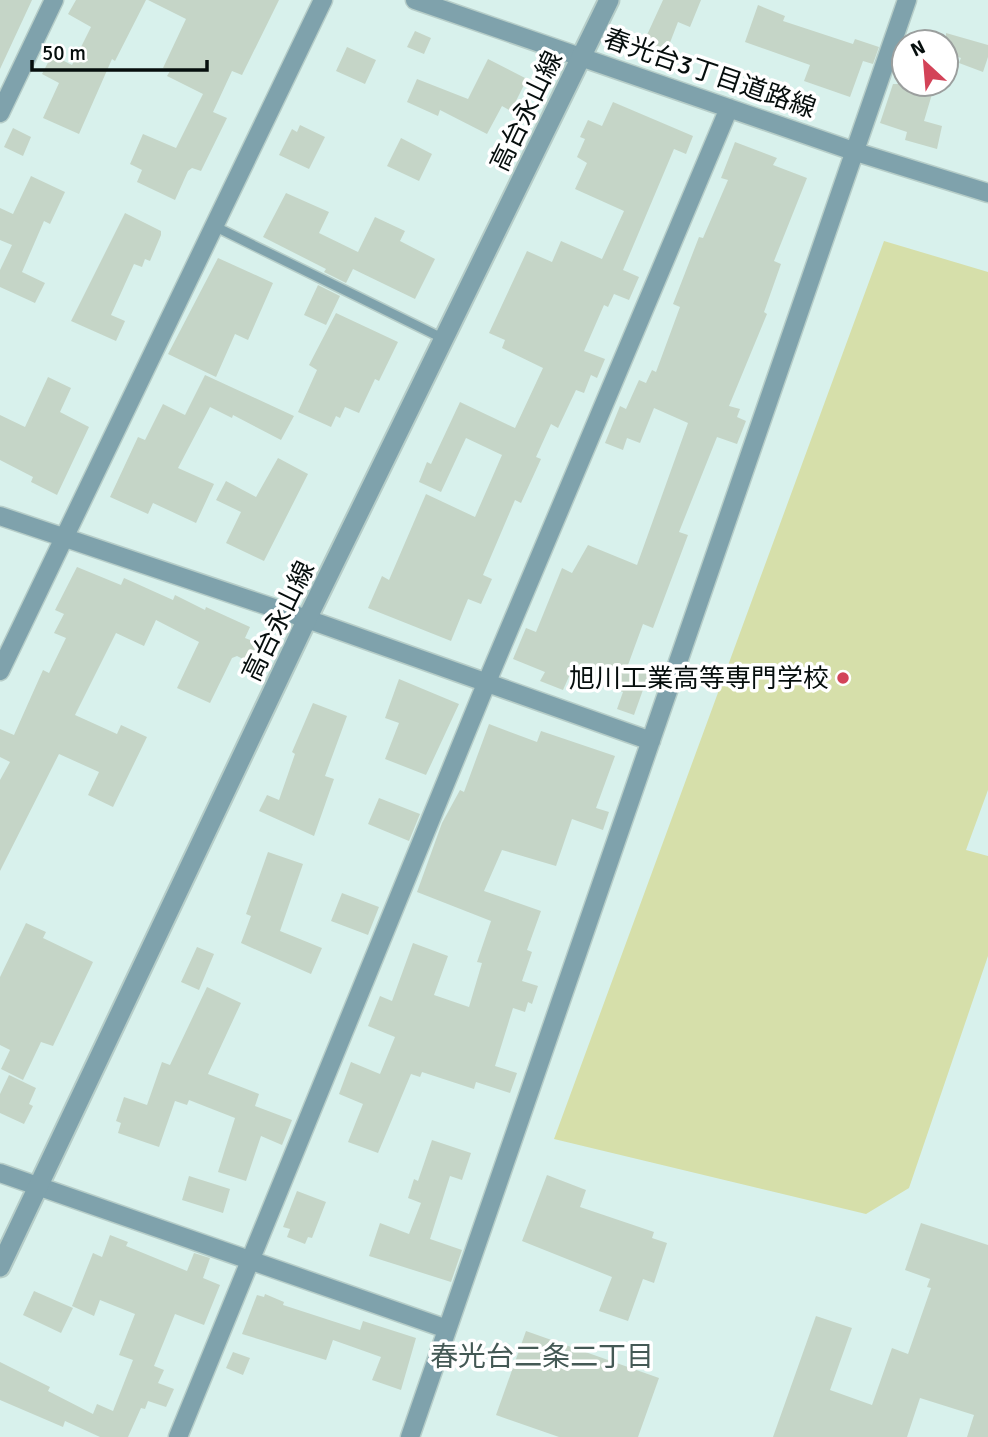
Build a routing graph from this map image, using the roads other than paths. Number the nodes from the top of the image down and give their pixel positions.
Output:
1 (54, 0) edge
2 (323, 0) edge
3 (415, 0) edge
4 (609, 0) edge
5 (907, 0) edge
6 (582, 56) junction
7 (729, 108) junction
8 (0, 114) edge
9 (856, 152) junction
10 (988, 193) edge
11 (214, 226) junction
12 (444, 339) junction
13 (0, 516) edge
14 (64, 538) junction
15 (307, 619) junction
16 (0, 671) edge
17 (486, 684) junction
18 (651, 741) junction
19 (0, 1173) edge
20 (40, 1187) junction
21 (251, 1261) junction
22 (0, 1267) edge
23 (447, 1329) junction
24 (178, 1437) edge
25 (410, 1437) edge

1 - 8 street
2 - 11 street
3 - 6 street, 春光台3丁目道路線
4 - 6 street, 高台永山線
5 - 9 street
6 - 7 street, 春光台3丁目道路線
6 - 12 street, 高台永山線
7 - 9 street, 春光台3丁目道路線
7 - 17 street
9 - 10 street, 春光台3丁目道路線
9 - 18 street
11 - 12 lane
11 - 14 street
12 - 15 street, 高台永山線
13 - 14 street
14 - 15 street
14 - 16 street
15 - 17 street
15 - 20 street, 高台永山線
17 - 18 street
17 - 21 street
18 - 23 street
19 - 20 street
20 - 21 street
20 - 22 street, 高台永山線
21 - 23 street
21 - 24 street
23 - 25 street

